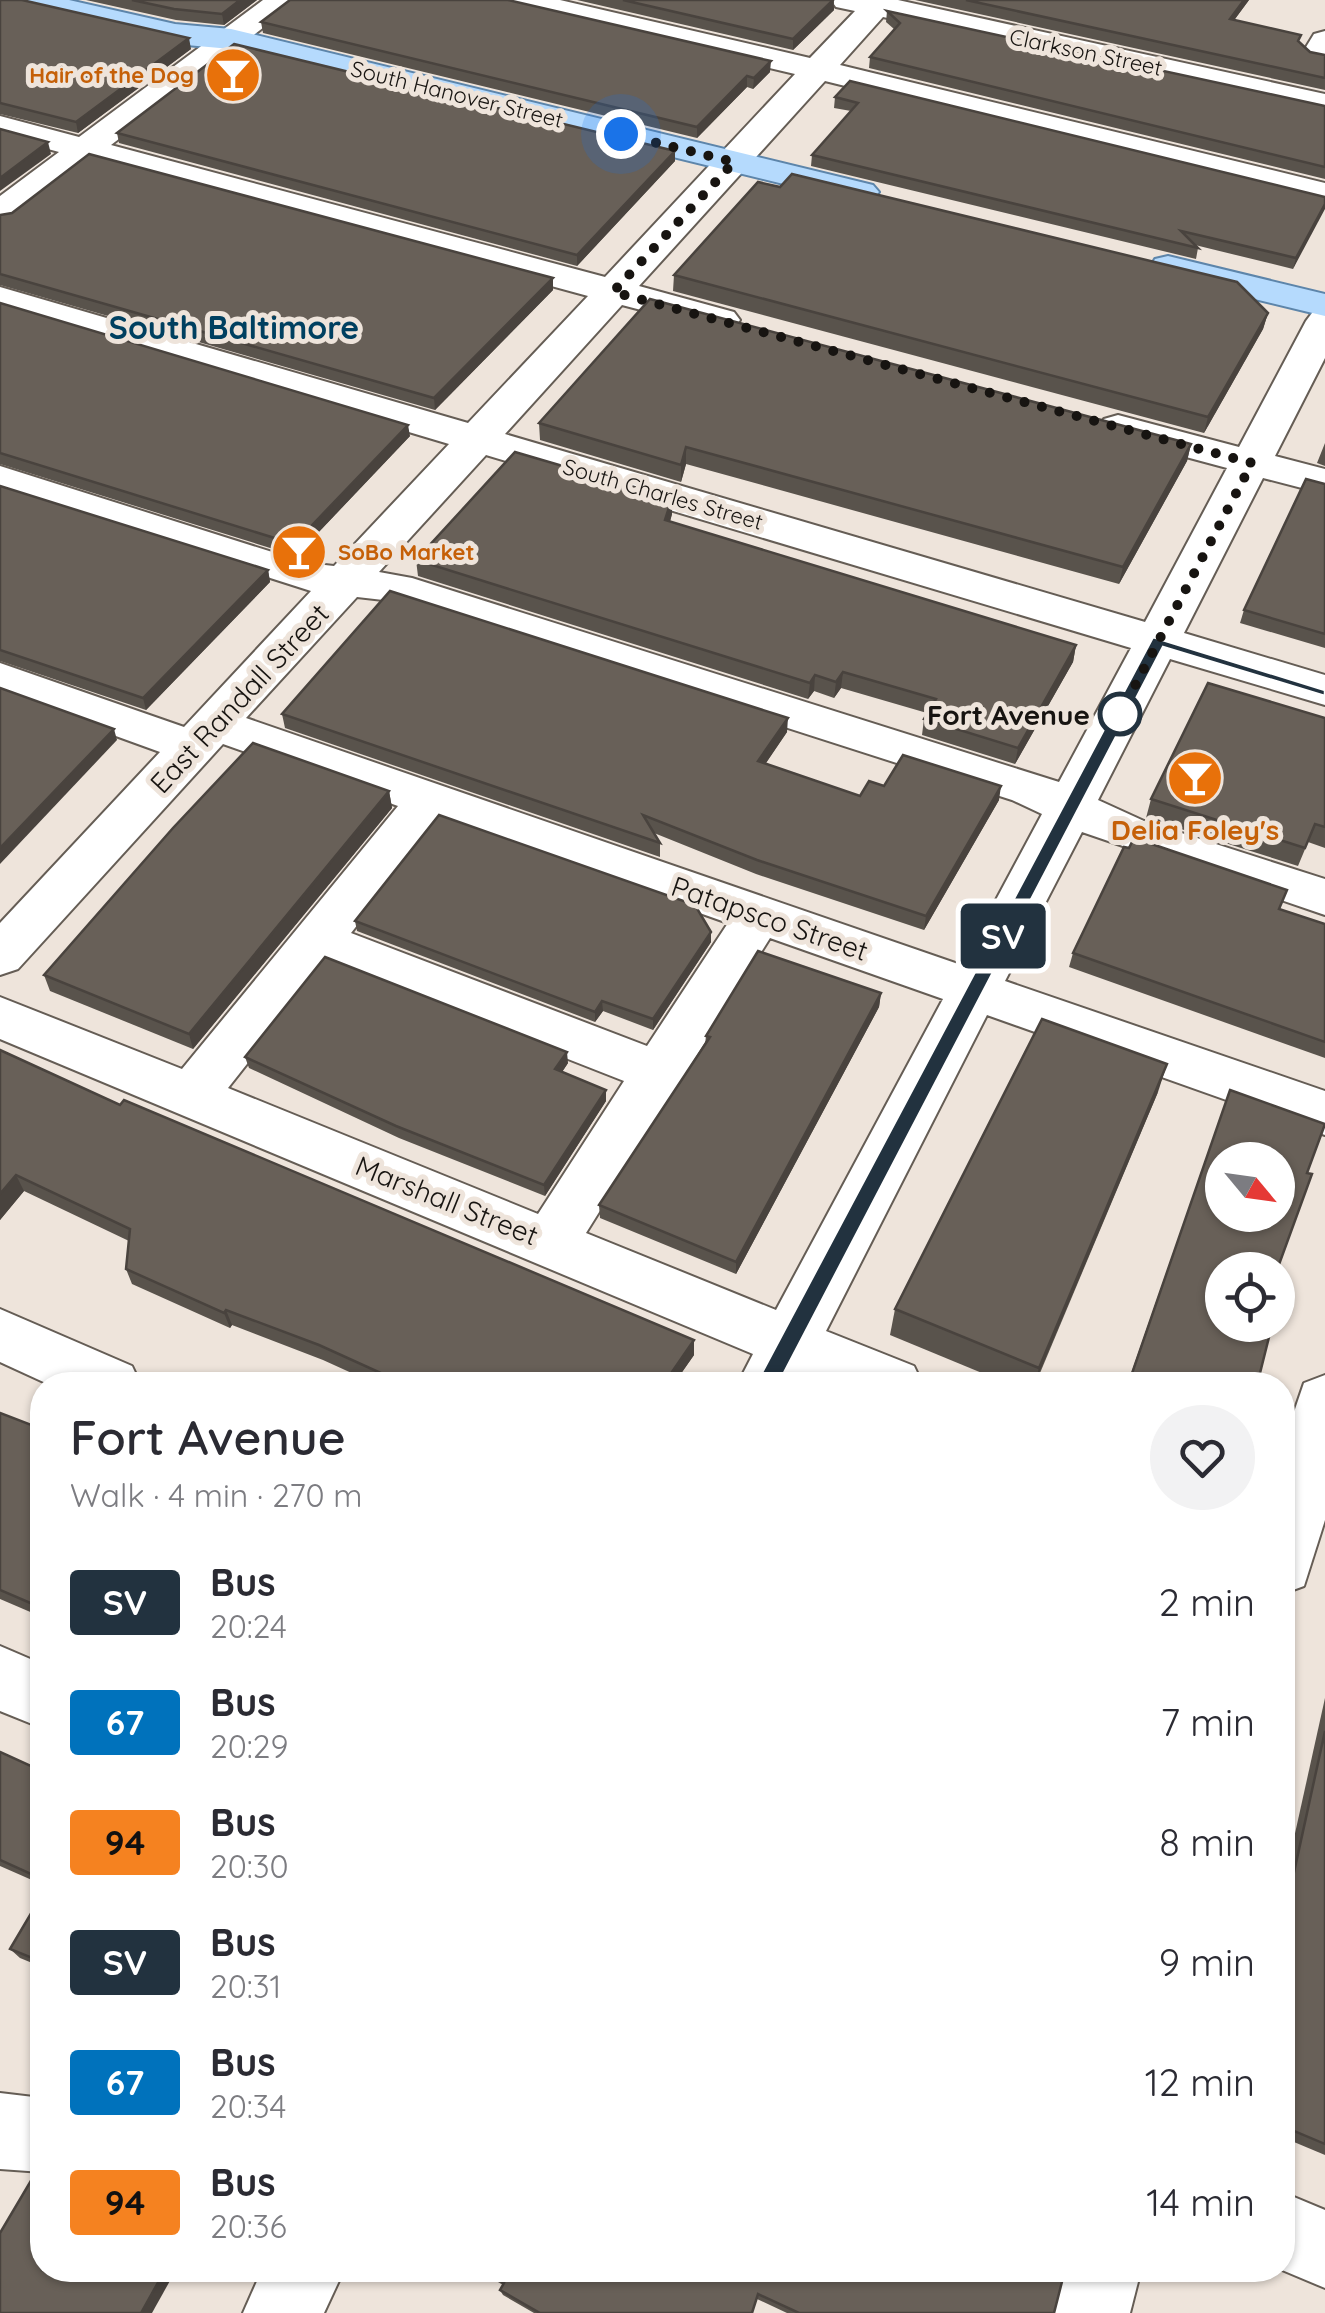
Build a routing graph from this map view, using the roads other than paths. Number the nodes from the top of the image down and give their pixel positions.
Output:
1 (30, 0) edge
2 (104, 0) edge
3 (284, 0) edge
4 (520, 0) edge
5 (869, 2) edge
6 (231, 39) junction
7 (820, 67) junction
8 (1325, 104) edge
9 (0, 126) edge
10 (83, 149) junction
11 (734, 162) junction
12 (1325, 194) edge
13 (903, 202) edge
14 (0, 213) edge
15 (1136, 259) edge
16 (613, 292) junction
17 (0, 298) edge
18 (1325, 306) edge
19 (1325, 320) edge
20 (746, 327) edge
21 (1090, 420) edge
22 (477, 439) junction
23 (1252, 463) junction
24 (0, 478) edge
25 (1325, 482) edge
26 (346, 581) junction
27 (1159, 641) junction
28 (0, 678) edge
29 (1325, 690) edge
30 (204, 735) junction
31 (430, 799) junction
32 (1072, 807) junction
33 (1325, 897) edge
34 (760, 915) junction
35 (314, 939) junction
36 (0, 956) edge
37 (974, 990) junction
38 (0, 1017) edge
39 (660, 1073) junction
40 (191, 1096) junction
41 (1325, 1113) edge
42 (550, 1243) junction
43 (0, 1334) edge
44 (778, 1363) edge
45 (83, 1372) edge
46 (825, 1372) edge
47 (1325, 1402) edge
48 (1295, 1555) edge
49 (0, 1678) edge
50 (30, 1691) edge
51 (0, 2131) edge
52 (30, 2135) edge
53 (1295, 2236) edge
54 (1325, 2249) edge
55 (298, 2282) edge
56 (1099, 2282) edge
57 (282, 2313) edge
58 (1092, 2313) edge

1 - 6 main road, South Hanover Street
2 - 6 main road, South Hanover Street
3 - 6 street
4 - 7 street
5 - 7 street, East Randall Street
5 - 8 street, Clarkson Street
6 - 10 street
6 - 11 main road, South Hanover Street
7 - 11 street, East Randall Street
7 - 12 street
9 - 10 street
10 - 14 street
10 - 16 street
11 - 13 main road, South Hanover Street
11 - 16 street, East Randall Street
15 - 18 main road
16 - 20 street
16 - 22 street, East Randall Street
17 - 22 street, South Charles Street
19 - 23 street
21 - 23 street
22 - 26 street, East Randall Street
22 - 27 street, South Charles Street
23 - 25 street
23 - 27 street
24 - 26 street
26 - 30 street, East Randall Street
26 - 32 street
27 - 29 street, South Charles Street
27 - 32 street
28 - 30 street, Patapsco Street
30 - 31 street, Patapsco Street
30 - 36 street, East Randall Street
31 - 34 street, Patapsco Street
31 - 35 street
32 - 33 street
32 - 37 street
34 - 37 street, Patapsco Street
34 - 39 street
35 - 39 street
35 - 40 street
37 - 41 street, Patapsco Street
37 - 44 street
38 - 40 street, Marshall Street
39 - 42 street
40 - 42 street, Marshall Street
42 - 44 street, Marshall Street
43 - 45 street
44 - 46 street, Marshall Street
47 - 48 street
49 - 50 street
51 - 52 street
53 - 54 street
55 - 57 street
56 - 58 street

